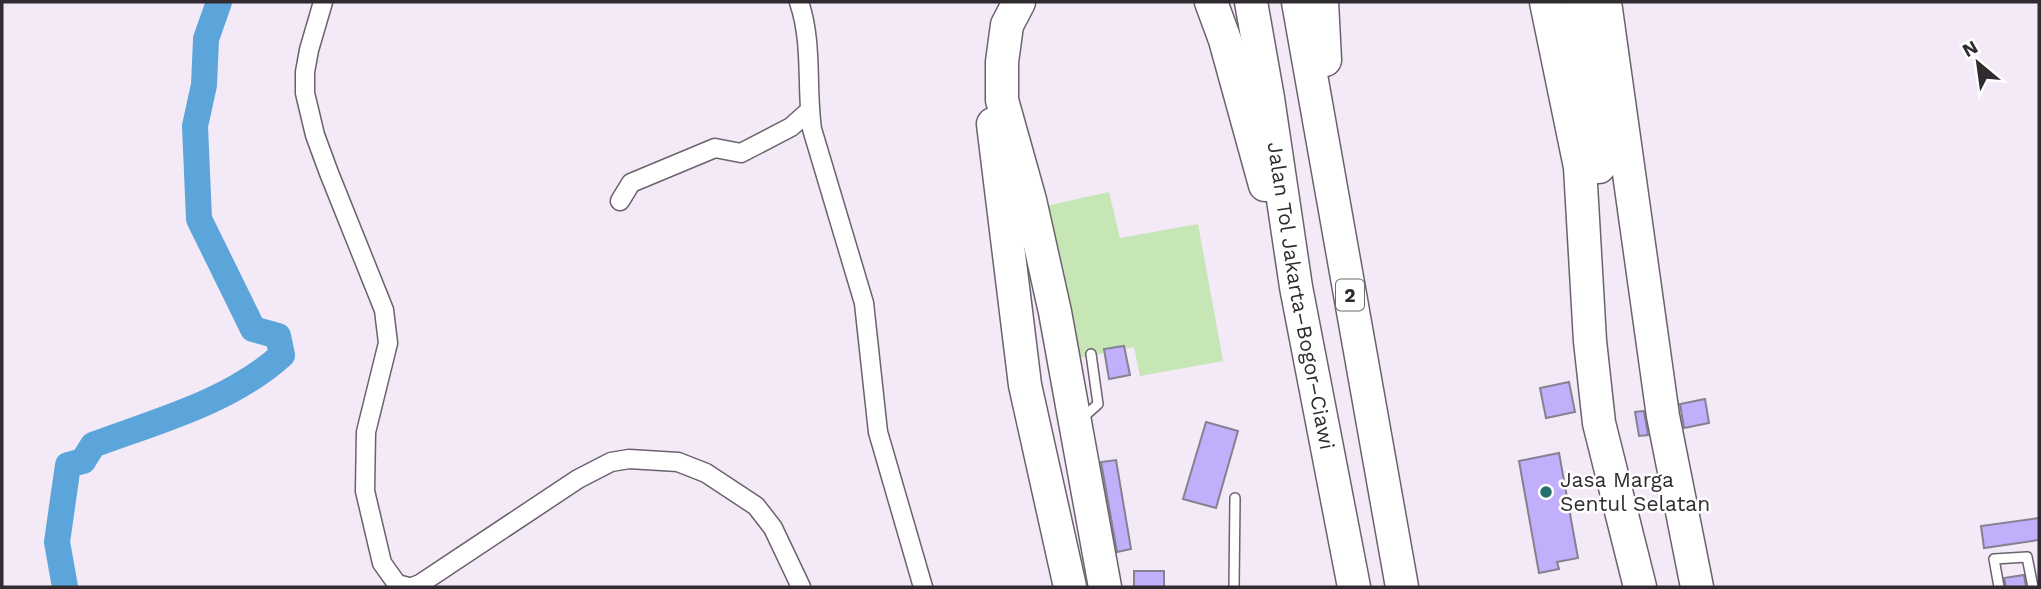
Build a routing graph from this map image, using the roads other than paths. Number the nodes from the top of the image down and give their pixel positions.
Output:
1 (323, 2) edge
2 (799, 2) edge
3 (998, 2) edge
4 (1019, 2) edge
5 (1210, 2) edge
6 (1251, 2) edge
7 (1298, 2) edge
8 (1322, 2) edge
9 (1546, 2) edge
10 (1578, 2) edge
11 (1605, 2) edge
12 (809, 111) junction
13 (1318, 121) junction
14 (620, 201) dead end
15 (1296, 287) junction
16 (1091, 354) dead end
17 (1074, 417) junction
18 (1235, 498) dead end
19 (410, 587) edge
20 (801, 587) edge
21 (923, 587) edge
22 (1070, 587) edge
23 (1105, 587) edge
24 (1234, 587) edge
25 (1354, 587) edge
26 (1402, 587) edge
27 (1640, 587) edge
28 (1659, 587) edge
29 (1697, 587) edge
30 (1999, 587) edge
31 (2032, 587) edge

1 - 19 street
2 - 12 street
3 - 22 highway
4 - 17 highway
5 - 15 highway
6 - 15 highway, Jalan Tol Jakarta–Bogor–Ciawi
7 - 13 highway, 2
8 - 13 highway
9 - 27 highway
10 - 28 highway
11 - 29 highway
12 - 14 street
12 - 21 street
13 - 26 highway, 2
15 - 25 highway, Jalan Tol Jakarta–Bogor–Ciawi
16 - 17 lane
17 - 23 highway
18 - 24 lane
19 - 20 street
30 - 31 lane

